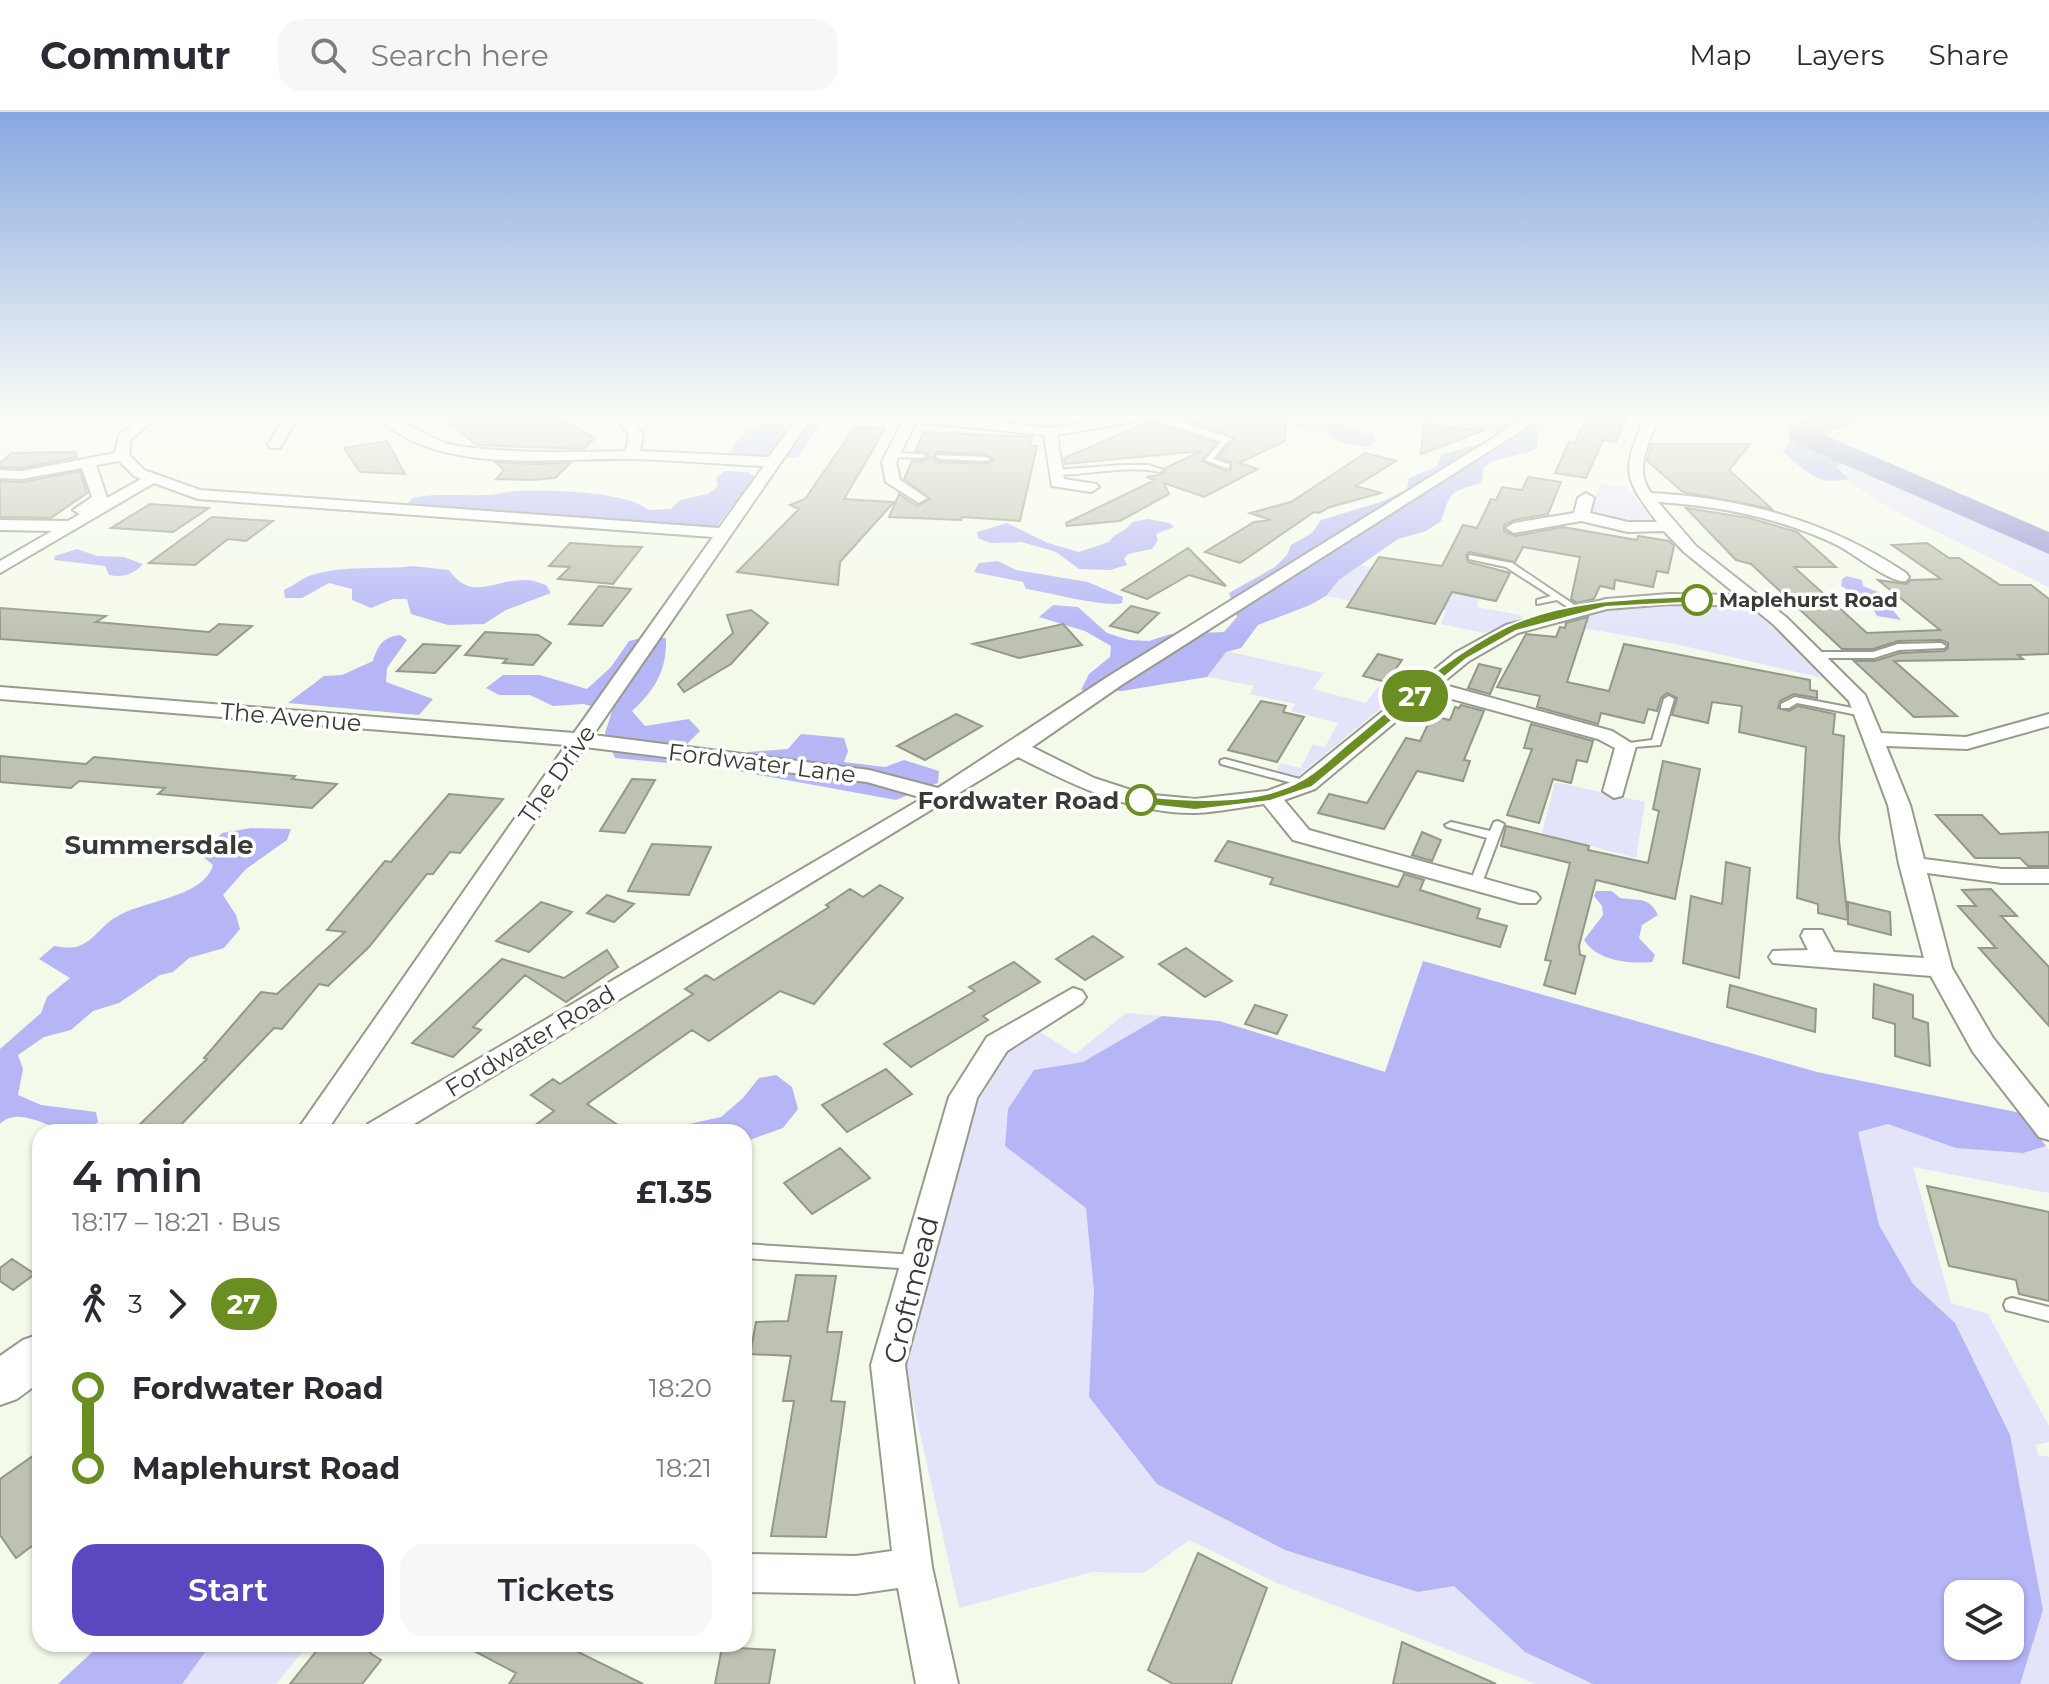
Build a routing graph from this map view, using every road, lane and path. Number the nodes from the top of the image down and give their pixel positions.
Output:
1 (97, 490) edge
2 (130, 490) edge
3 (187, 490) edge
4 (754, 490) edge
5 (904, 490) edge
6 (1419, 490) edge
7 (1641, 490) edge
8 (1646, 497) junction
9 (919, 498) dead end
10 (1586, 498) dead end
11 (1581, 516) junction
12 (0, 525) edge
13 (63, 526) junction
14 (1668, 526) junction
15 (1514, 528) dead end
16 (723, 533) junction
17 (1472, 557) dead end
18 (1885, 566) junction
19 (1855, 567) dead end
20 (0, 568) edge
21 (1900, 577) dead end
22 (1559, 597) junction
23 (1755, 601) junction
24 (1540, 602) dead end
25 (1578, 610) junction
26 (1941, 646) dead end
27 (1815, 655) junction
28 (1428, 686) junction
29 (0, 693) edge
30 (1669, 699) dead end
31 (1785, 706) dead end
32 (1863, 713) junction
33 (2049, 720) edge
34 (1873, 739) junction
35 (582, 740) junction
36 (1626, 746) junction
37 (1017, 748) junction
38 (1225, 762) dead end
39 (1307, 784) junction
40 (1614, 791) dead end
41 (941, 796) junction
42 (1270, 797) junction
43 (1451, 825) dead end
44 (1911, 864) junction
45 (2049, 876) edge
46 (1476, 883) junction
47 (1528, 898) dead end
48 (1813, 936) dead end
49 (1782, 957) dead end
50 (1826, 960) junction
51 (1939, 968) junction
52 (1073, 997) dead end
53 (316, 1124) edge
54 (391, 1124) edge
55 (2049, 1129) edge
56 (752, 1252) edge
57 (915, 1262) junction
58 (2012, 1305) dead end
59 (2049, 1314) edge
60 (32, 1361) edge
61 (0, 1383) edge
62 (913, 1567) junction
63 (752, 1573) edge
64 (937, 1684) edge

1 - 13 street
2 - 13 street
3 - 16 street
4 - 16 street, The Drive
5 - 9 street
6 - 37 street, Fordwater Road
7 - 8 street
8 - 14 street
8 - 18 street
10 - 11 street
11 - 14 street
11 - 15 street
12 - 13 street
13 - 20 street
14 - 23 street
16 - 35 street, The Drive
17 - 22 lane
18 - 19 street
18 - 21 street
22 - 24 lane
22 - 25 lane
23 - 25 street
23 - 27 street
25 - 28 street
26 - 27 lane
27 - 32 street
28 - 36 street
28 - 39 street
29 - 35 street, The Avenue
30 - 36 lane
31 - 32 lane
32 - 34 street
33 - 34 street
34 - 44 street
35 - 41 street, Fordwater Lane
35 - 53 street, The Drive
36 - 40 street
37 - 41 street, Fordwater Road
37 - 42 street
38 - 39 lane
39 - 42 street
41 - 54 street, Fordwater Road
42 - 46 street
43 - 46 lane
44 - 45 street
44 - 51 street
46 - 47 street
48 - 50 street
49 - 50 street
50 - 51 street
51 - 55 street
52 - 57 street, Croftmead
56 - 57 lane
57 - 62 street, Croftmead
58 - 59 lane
60 - 61 street
62 - 63 street
62 - 64 street, Croftmead

